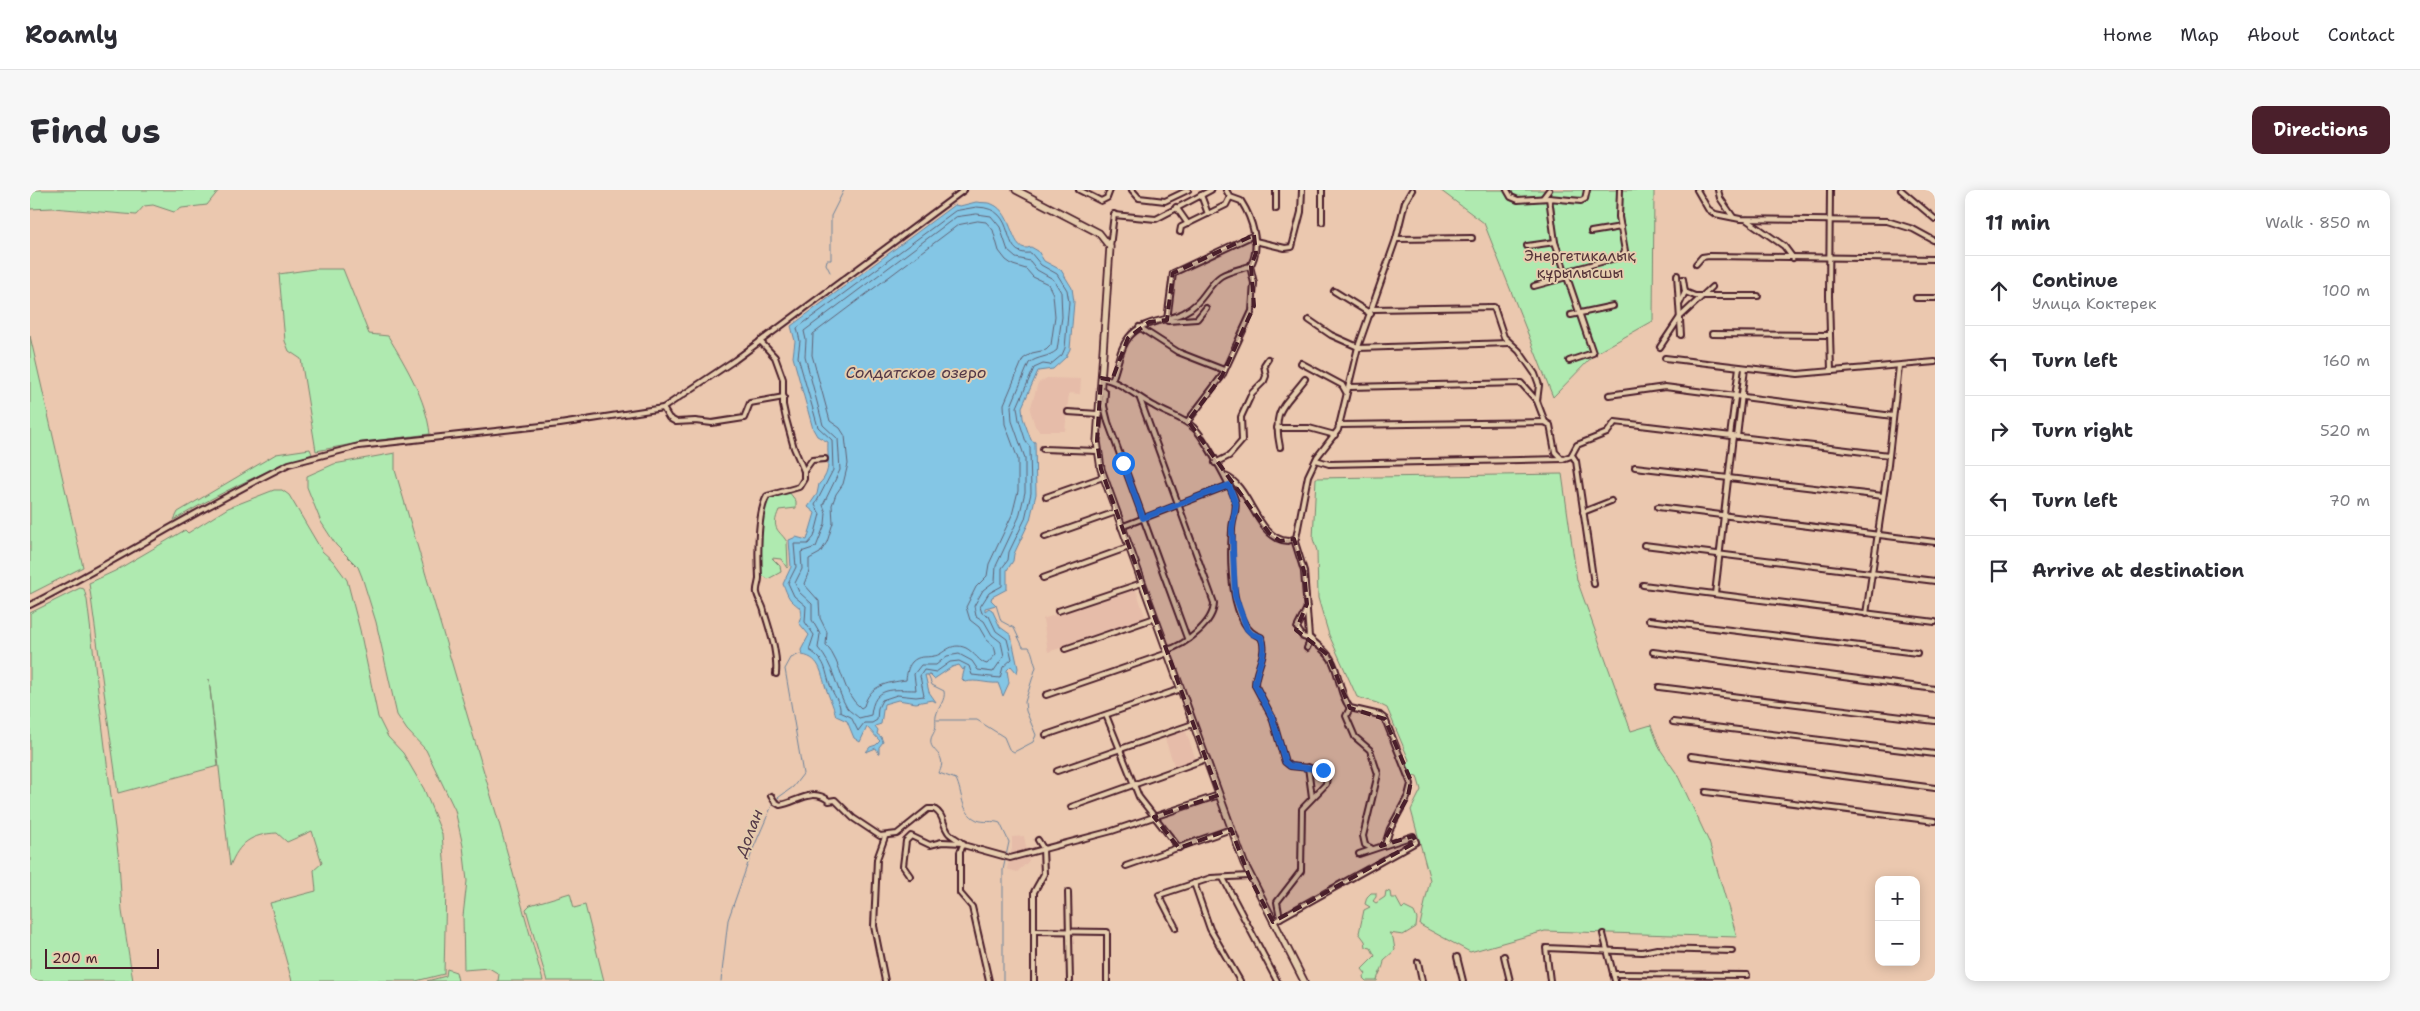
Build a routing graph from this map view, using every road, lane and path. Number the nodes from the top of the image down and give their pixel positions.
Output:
1 (964, 190) edge
2 (1016, 190) edge
3 (1079, 190) edge
4 (1110, 190) edge
5 (1132, 190) edge
6 (1188, 190) edge
7 (1211, 190) edge
8 (1226, 190) edge
9 (1276, 190) edge
10 (1302, 190) edge
11 (1322, 190) edge
12 (1412, 190) edge
13 (1507, 190) edge
14 (1549, 190) edge
15 (1587, 190) edge
16 (1620, 190) edge
17 (1697, 190) edge
18 (1718, 190) edge
19 (1830, 190) edge
20 (1901, 190) edge
21 (1201, 195) junction
22 (1230, 197) junction
23 (1543, 198) junction
24 (1549, 198) junction
25 (1176, 207) junction
26 (1276, 209) dead end
27 (1208, 214) junction
28 (1733, 217) junction
29 (1935, 219) edge
30 (1746, 220) junction
31 (1829, 220) junction
32 (1322, 222) dead end
33 (1188, 224) junction
34 (1621, 226) junction
35 (1180, 232) dead end
36 (1591, 232) dead end
37 (1254, 235) junction
38 (1472, 238) dead end
39 (1396, 239) junction
40 (1255, 241) junction
41 (1935, 241) edge
42 (1118, 242) dead end
43 (1556, 242) junction
44 (1111, 244) junction
45 (1527, 246) dead end
46 (1793, 258) junction
47 (1829, 258) junction
48 (1935, 259) edge
49 (1696, 264) dead end
50 (1250, 266) junction
51 (1565, 272) junction
52 (1676, 275) dead end
53 (1567, 277) junction
54 (1683, 280) dead end
55 (1534, 286) dead end
56 (1712, 287) dead end
57 (1334, 291) dead end
58 (1685, 292) junction
59 (1758, 296) dead end
60 (1704, 297) junction
61 (1916, 298) dead end
62 (1935, 298) edge
63 (1680, 303) junction
64 (1613, 306) dead end
65 (1206, 308) dead end
66 (1373, 309) junction
67 (1578, 313) junction
68 (1371, 314) junction
69 (1571, 315) dead end
70 (1680, 317) junction
71 (1165, 320) junction
72 (1309, 320) dead end
73 (1140, 327) junction
74 (1712, 334) dead end
75 (1681, 335) dead end
76 (1829, 335) junction
77 (760, 341) junction
78 (1509, 343) junction
79 (1660, 347) dead end
80 (1358, 348) junction
81 (1665, 358) dead end
82 (1268, 359) dead end
83 (1569, 361) dead end
84 (1301, 362) dead end
85 (1935, 362) edge
86 (1898, 366) junction
87 (1739, 367) junction
88 (1745, 368) junction
89 (1224, 370) junction
90 (1831, 372) junction
91 (1101, 378) junction
92 (1305, 379) dead end
93 (1112, 380) junction
94 (1348, 387) junction
95 (1100, 388) junction
96 (1346, 394) junction
97 (1608, 395) dead end
98 (1735, 396) junction
99 (1742, 396) junction
100 (784, 397) junction
101 (1140, 399) junction
102 (1537, 402) junction
103 (663, 408) junction
104 (1068, 412) dead end
105 (1098, 414) junction
106 (1893, 416) junction
107 (1187, 422) junction
108 (1546, 422) junction
109 (1340, 425) junction
110 (1277, 428) junction
111 (1335, 435) junction
112 (1733, 436) junction
113 (1280, 447) dead end
114 (1043, 449) dead end
115 (1097, 451) junction
116 (1572, 455) junction
117 (1889, 455) junction
118 (824, 458) dead end
119 (1316, 460) junction
120 (1562, 460) junction
121 (1215, 463) junction
122 (1635, 467) dead end
123 (804, 471) junction
124 (1225, 476) junction
125 (1103, 477) junction
126 (1728, 478) junction
127 (1229, 485) junction
128 (1883, 496) junction
129 (1046, 497) dead end
130 (1611, 501) dead end
131 (1179, 506) junction
132 (1658, 507) dead end
133 (1116, 512) junction
134 (1583, 512) junction
135 (1724, 515) junction
136 (1143, 518) junction
137 (1122, 527) junction
138 (1878, 535) junction
139 (1044, 537) dead end
140 (1294, 539) junction
141 (1935, 542) edge
142 (1644, 545) dead end
143 (1129, 547) junction
144 (1719, 554) junction
145 (1872, 573) junction
146 (1042, 578) dead end
147 (1935, 581) edge
148 (1142, 583) junction
149 (1594, 584) dead end
150 (1643, 585) dead end
151 (1715, 594) junction
152 (30, 605) edge
153 (1307, 608) junction
154 (1058, 611) dead end
155 (1866, 614) junction
156 (1155, 618) junction
157 (1648, 620) dead end
158 (1935, 622) edge
159 (1187, 638) junction
160 (1311, 639) junction
161 (1307, 648) dead end
162 (1065, 649) dead end
163 (1167, 651) junction
164 (1653, 652) dead end
165 (1918, 653) dead end
166 (776, 674) dead end
167 (1659, 687) dead end
168 (1181, 689) junction
169 (1935, 689) edge
170 (1046, 695) dead end
171 (1350, 708) junction
172 (1106, 714) junction
173 (1935, 721) edge
174 (1673, 722) dead end
175 (1193, 724) junction
176 (1046, 734) dead end
177 (1120, 749) junction
178 (1935, 754) edge
179 (1691, 756) dead end
180 (1206, 759) junction
181 (1308, 768) junction
182 (1057, 771) dead end
183 (1134, 784) junction
184 (1935, 788) edge
185 (1706, 792) dead end
186 (1219, 795) junction
187 (771, 796) dead end
188 (1312, 797) junction
189 (1071, 807) dead end
190 (1154, 817) junction
191 (1935, 821) edge
192 (1231, 829) junction
193 (884, 837) junction
194 (1038, 840) dead end
195 (963, 844) junction
196 (1385, 845) junction
197 (1179, 848) junction
198 (1372, 848) junction
199 (1043, 850) junction
200 (1359, 854) dead end
201 (1126, 866) dead end
202 (910, 876) dead end
203 (1249, 876) junction
204 (1223, 878) junction
205 (1194, 883) junction
206 (1068, 892) dead end
207 (1280, 918) junction
208 (1274, 922) junction
209 (1176, 928) dead end
210 (1035, 931) junction
211 (1068, 931) junction
212 (1604, 934) dead end
213 (1607, 950) junction
214 (1732, 951) dead end
215 (1504, 956) dead end
216 (1457, 957) dead end
217 (1418, 962) dead end
218 (1613, 974) junction
219 (1747, 975) dead end
220 (885, 981) edge
221 (989, 981) edge
222 (1034, 981) edge
223 (1070, 981) edge
224 (1107, 981) edge
225 (1240, 981) edge
226 (1277, 981) edge
227 (1304, 981) edge
228 (1422, 981) edge
229 (1462, 981) edge
230 (1510, 981) edge
231 (1550, 981) edge
232 (1614, 981) edge

1 - 77 street
2 - 44 main road
3 - 4 street
5 - 6 street
7 - 21 street
8 - 22 street
9 - 26 street
10 - 40 street
11 - 32 street
12 - 39 street
13 - 23 street
14 - 23 street
15 - 24 street
16 - 34 street
17 - 28 street
18 - 28 street
19 - 31 street
20 - 29 street
21 - 25 street
21 - 27 street
22 - 27 street
22 - 37 street
23 - 24 street
24 - 43 street
25 - 33 street
25 - 44 street
27 - 33 street
28 - 30 street
30 - 31 street
30 - 46 street
31 - 41 street
31 - 47 street
33 - 35 street
34 - 36 street
34 - 51 street
37 - 40 street
37 - 71 street
38 - 39 street
39 - 66 street
40 - 50 street
42 - 44 street
43 - 45 street
43 - 51 street
44 - 91 main road
46 - 47 street
46 - 49 street
47 - 48 street
47 - 76 street
50 - 71 street
50 - 89 street
51 - 53 street
52 - 63 street
53 - 55 street
53 - 67 street
54 - 58 street
56 - 60 street
57 - 68 street
58 - 60 street
58 - 63 street
59 - 60 street
60 - 70 street
61 - 62 street
63 - 70 street
64 - 67 street
65 - 71 street
66 - 68 street
66 - 78 street
67 - 69 street
67 - 83 street
68 - 80 street
70 - 75 street
70 - 79 street
71 - 73 street
72 - 80 street
73 - 89 street
73 - 93 street
74 - 76 street
76 - 90 street
77 - 100 street
77 - 103 street
78 - 80 street
78 - 102 street
80 - 94 street
81 - 87 street
82 - 121 street
84 - 96 street
85 - 86 street
86 - 90 street
86 - 106 street
87 - 88 street
87 - 98 street
88 - 90 street
88 - 99 street
89 - 107 street
91 - 93 street
91 - 95 main road
92 - 110 street
93 - 101 street
94 - 96 street
94 - 102 street
95 - 105 main road
95 - 136 street
96 - 109 street
97 - 98 street
98 - 99 street
98 - 112 street
99 - 106 street
99 - 112 street
100 - 103 street
100 - 123 street
101 - 107 street
101 - 131 street
102 - 108 street
103 - 152 street
104 - 105 street
105 - 115 main road
106 - 117 street
107 - 121 street
108 - 109 street
108 - 120 street
109 - 111 street
110 - 111 street
110 - 113 street
111 - 119 street
112 - 116 street
112 - 117 street
112 - 126 street
114 - 115 street
115 - 125 main road
116 - 120 street
116 - 134 street
117 - 128 street
118 - 123 street
119 - 120 street
119 - 140 street
121 - 124 street
122 - 126 street
123 - 166 street
124 - 127 street
124 - 140 street
125 - 129 street
125 - 133 main road
126 - 128 street
126 - 135 street
127 - 131 street
127 - 181 street
128 - 138 street
130 - 134 street
131 - 136 street
131 - 159 street
132 - 135 street
133 - 137 main road
133 - 139 street
134 - 149 street
135 - 138 street
135 - 144 street
136 - 137 street
136 - 159 street
137 - 143 main road
138 - 141 street
138 - 145 street
140 - 153 street
142 - 144 street
143 - 146 street
143 - 148 main road
144 - 145 street
144 - 151 street
145 - 147 street
145 - 155 street
148 - 154 street
148 - 156 main road
150 - 151 street
151 - 155 street
153 - 160 street
153 - 160 street
155 - 158 street
156 - 162 street
156 - 163 main road
157 - 165 street
159 - 163 street
160 - 161 street
160 - 171 street
163 - 168 main road
163 - 170 street
164 - 169 street
167 - 173 street
168 - 172 street
168 - 175 main road
171 - 196 street
171 - 198 street
172 - 176 street
172 - 177 street
174 - 178 street
175 - 177 street
175 - 180 main road
177 - 182 street
177 - 183 street
179 - 184 street
180 - 183 street
180 - 186 main road
181 - 188 street
181 - 188 street
183 - 189 street
183 - 190 street
185 - 191 street
186 - 190 street
186 - 192 main road
187 - 193 street
188 - 207 street
190 - 197 street
190 - 199 street
192 - 197 street
192 - 203 main road
193 - 195 street
193 - 220 street
194 - 199 street
195 - 199 street
195 - 202 street
195 - 221 street
196 - 198 street
196 - 207 street
197 - 201 street
198 - 200 street
199 - 210 street
203 - 204 street
203 - 208 main road
204 - 205 street
204 - 226 street
205 - 209 street
205 - 225 street
206 - 211 street
207 - 208 street
208 - 227 main road
210 - 211 street
210 - 222 street
211 - 223 street
211 - 224 street
212 - 213 street
213 - 214 street
213 - 218 street
213 - 231 street
215 - 230 street
216 - 229 street
217 - 228 street
218 - 219 street
218 - 232 street

